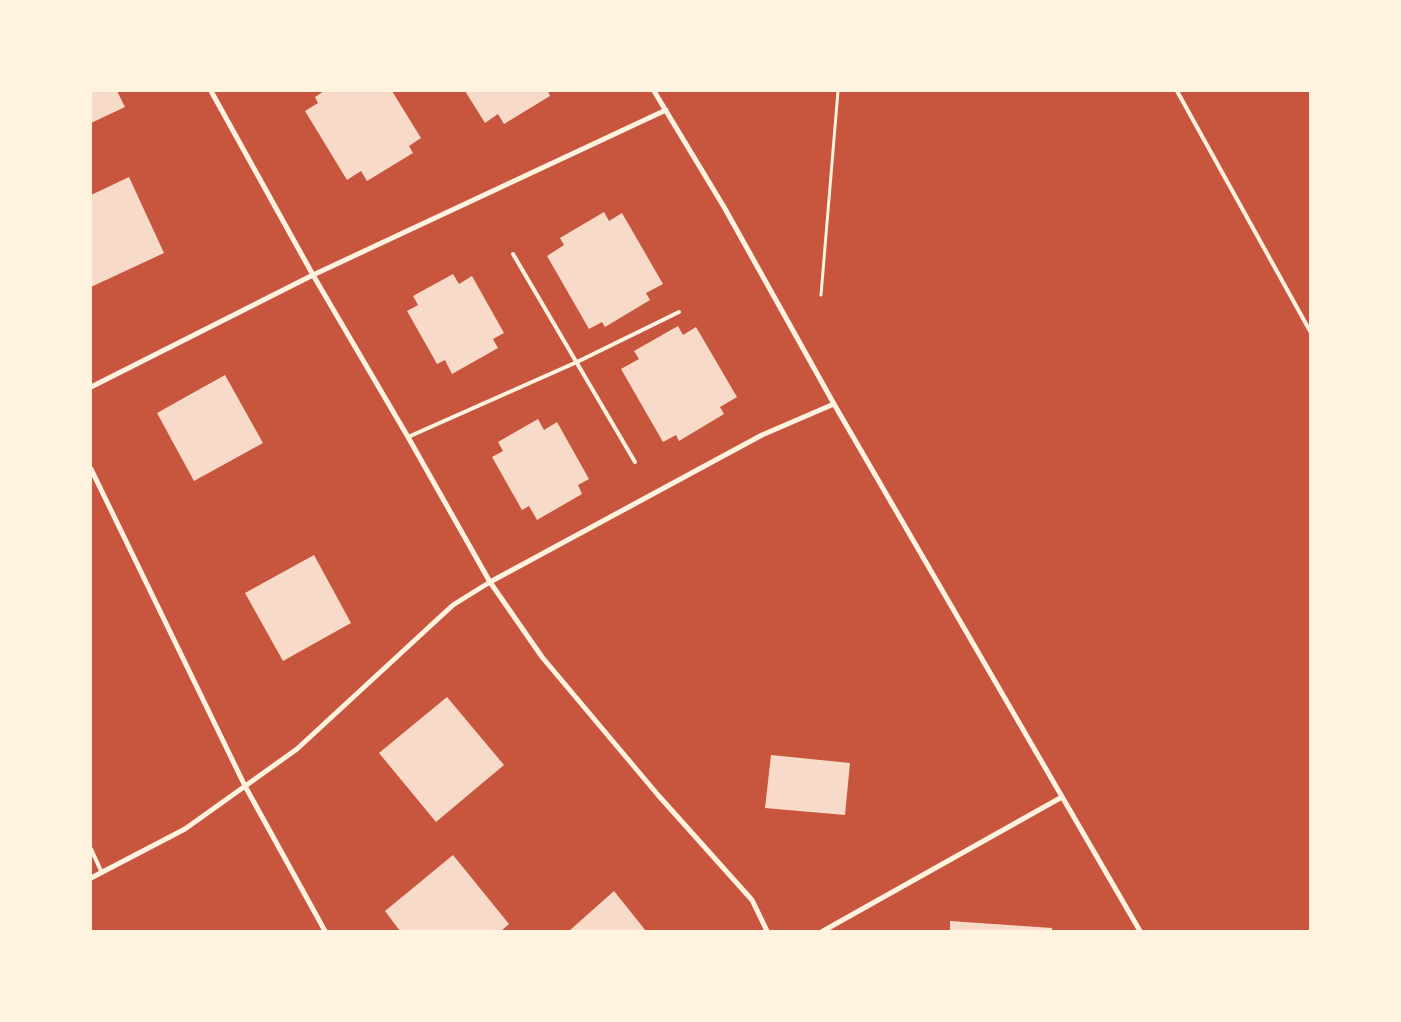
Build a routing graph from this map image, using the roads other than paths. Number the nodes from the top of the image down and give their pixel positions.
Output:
1 (211, 91) edge
2 (654, 91) edge
3 (1177, 91) edge
4 (666, 110) junction
5 (513, 254) dead end
6 (313, 275) junction
7 (679, 312) dead end
8 (1310, 331) edge
9 (577, 362) junction
10 (91, 386) edge
11 (834, 404) junction
12 (408, 437) junction
13 (634, 462) dead end
14 (91, 469) edge
15 (490, 582) junction
16 (245, 786) junction
17 (1062, 797) junction
18 (91, 849) edge
19 (102, 873) junction
20 (91, 878) edge
21 (325, 931) edge
22 (767, 931) edge
23 (824, 931) edge
24 (1140, 931) edge

1 - 6 street
2 - 4 street
3 - 8 lane
4 - 6 street
4 - 11 street
5 - 9 lane
6 - 10 street
6 - 12 street
7 - 9 lane
9 - 12 lane
9 - 13 lane
11 - 15 street
11 - 17 street
12 - 15 street
14 - 16 street
15 - 16 street
15 - 22 street
16 - 19 street
16 - 21 street
17 - 23 street
17 - 24 street
18 - 19 lane
19 - 20 street

